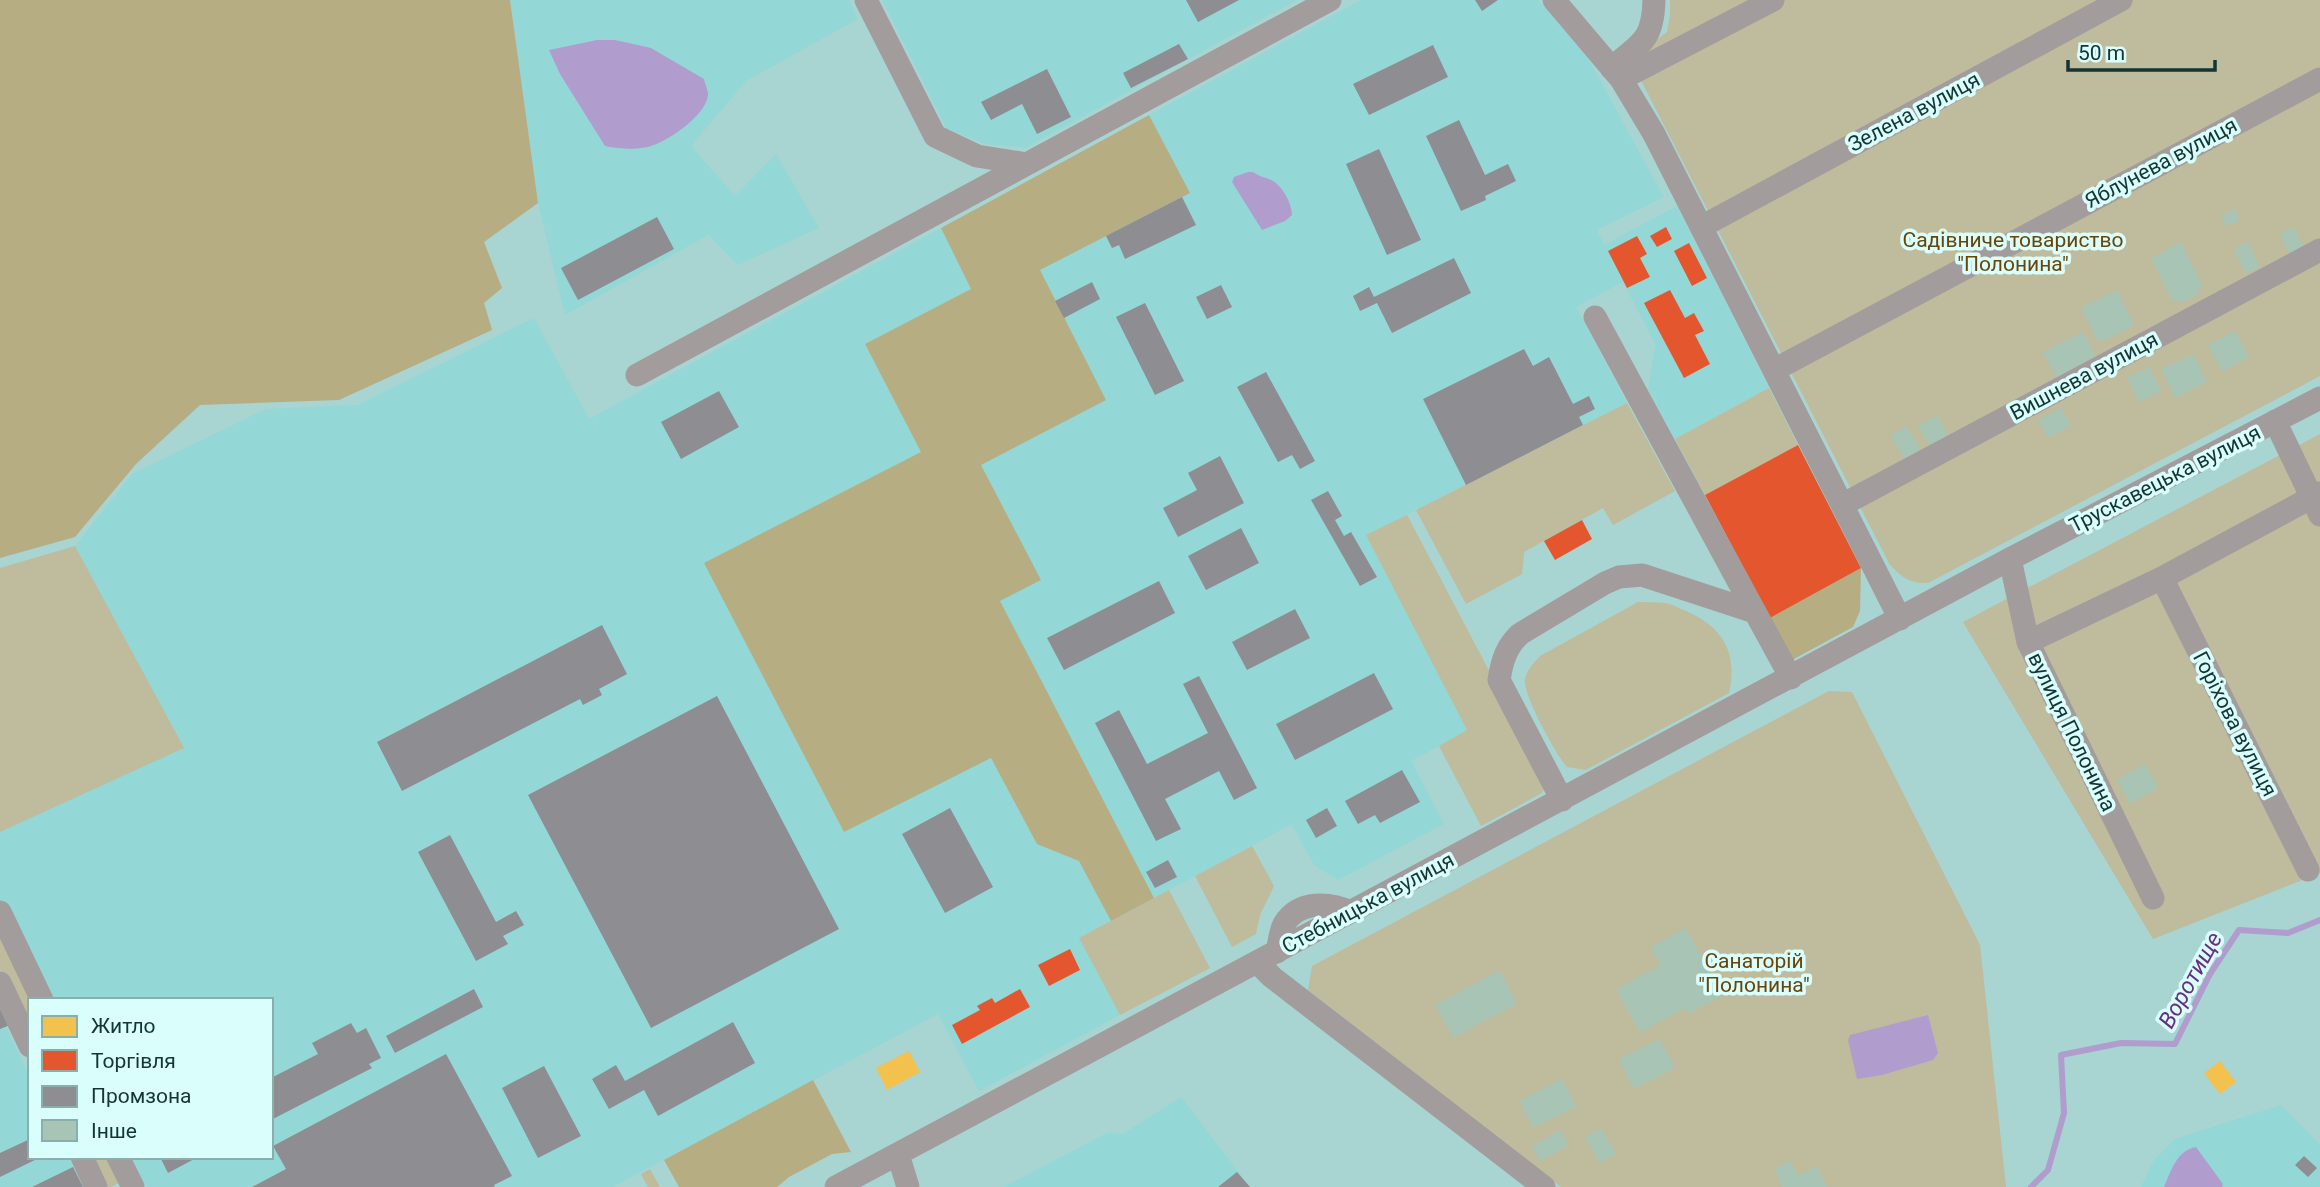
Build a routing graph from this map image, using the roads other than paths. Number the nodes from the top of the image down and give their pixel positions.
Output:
1 (866, 0) edge
2 (1330, 0) edge
3 (1554, 0) edge
4 (1654, 0) edge
5 (1773, 0) edge
6 (2122, 0) edge
7 (1616, 74) junction
8 (2320, 79) edge
9 (1027, 164) junction
10 (1704, 226) junction
11 (2320, 250) edge
12 (1595, 317) dead end
13 (1777, 368) junction
14 (637, 375) dead end
15 (2320, 398) edge
16 (2275, 421) junction
17 (2317, 502) edge
18 (1846, 503) junction
19 (2010, 559) junction
20 (2162, 578) junction
21 (1755, 612) junction
22 (1900, 619) junction
23 (2028, 642) junction
24 (1791, 678) junction
25 (1562, 800) junction
26 (2308, 870) dead end
27 (2153, 898) dead end
28 (0, 912) edge
29 (1269, 963) junction
30 (0, 983) edge
31 (42, 998) edge
32 (28, 1042) edge
33 (898, 1154) junction
34 (83, 1159) edge
35 (119, 1159) edge
36 (96, 1187) edge
37 (133, 1187) edge
38 (836, 1187) edge
39 (908, 1187) edge
40 (1544, 1187) edge

1 - 9 street
2 - 9 street
3 - 7 street
4 - 7 street
5 - 7 street
6 - 10 street, Зелена вулиця
7 - 10 street
8 - 13 street, Яблунева вулиця
9 - 14 street
10 - 13 street
11 - 18 street, Вишнева вулиця
12 - 21 street
13 - 18 street
15 - 16 street, Трускавецька вулиця
16 - 17 street
16 - 19 street, Трускавецька вулиця
17 - 20 street
18 - 22 street
19 - 22 street, Трускавецька вулиця
19 - 23 street, вулиця Полонина
20 - 23 street
20 - 26 street, Горіхова вулиця
21 - 24 street
21 - 25 street
22 - 24 street, Стебницька вулиця
23 - 27 street, вулиця Полонина
24 - 25 street, Стебницька вулиця
25 - 29 street, Стебницька вулиця
28 - 31 street
29 - 33 street, Стебницька вулиця
29 - 40 street
30 - 32 street
33 - 38 street, Стебницька вулиця
33 - 39 street
34 - 36 street
35 - 37 street

